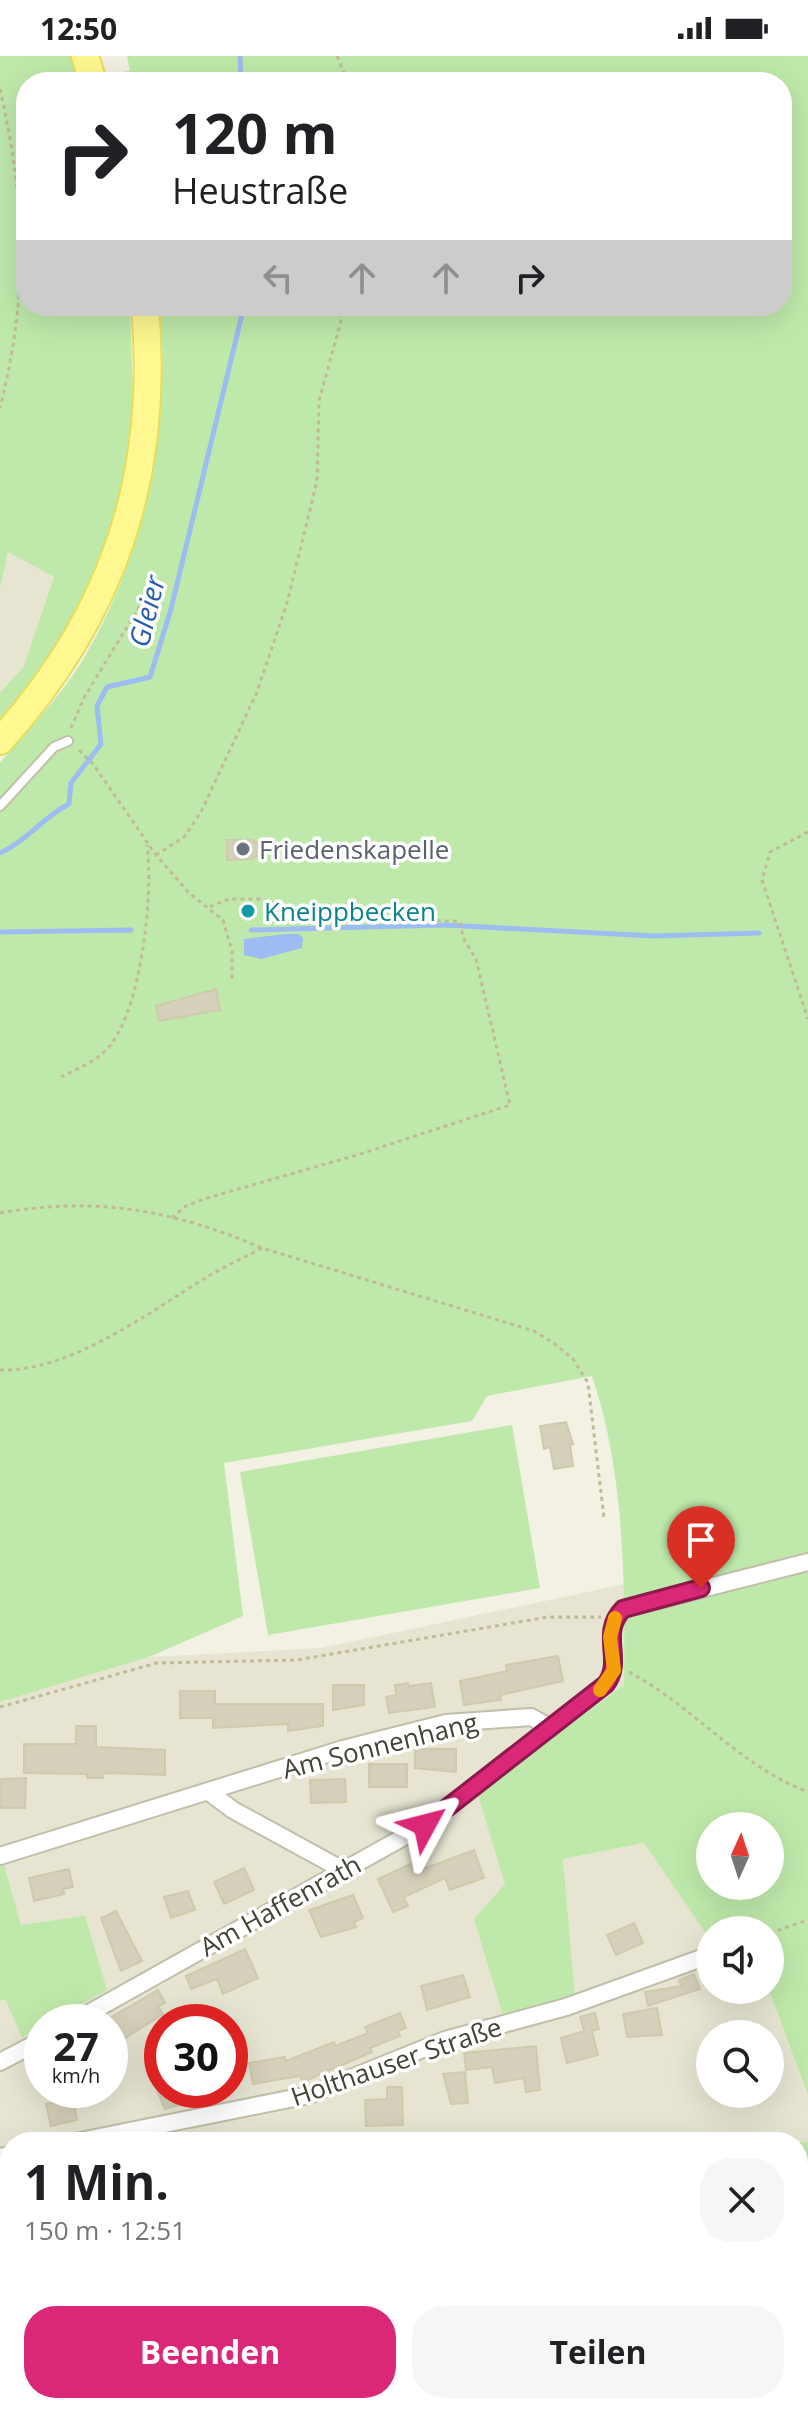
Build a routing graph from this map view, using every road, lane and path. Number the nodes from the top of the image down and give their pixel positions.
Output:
1 (0, 89) edge
2 (16, 170) edge
3 (18, 316) edge
4 (145, 316) edge
5 (342, 316) edge
6 (0, 408) edge
7 (141, 604) dead end
8 (0, 741) edge
9 (68, 741) joint
10 (86, 755) dead end
11 (0, 806) edge
12 (808, 832) edge
13 (147, 841) junction
14 (156, 855) junction
15 (209, 907) junction
16 (232, 982) dead end
17 (808, 1019) edge
18 (61, 1077) dead end
19 (0, 1213) edge
20 (172, 1218) junction
21 (262, 1248) junction
22 (0, 1370) edge
23 (604, 1518) dead end
24 (808, 1562) edge
25 (620, 1612) junction
26 (615, 1664) junction
27 (0, 1707) edge
28 (551, 1728) junction
29 (209, 1792) junction
30 (808, 1792) edge
31 (0, 1856) edge
32 (341, 1869) junction
33 (808, 1920) edge
34 (784, 1928) edge
35 (696, 1960) edge
36 (105, 2004) edge
37 (24, 2049) edge
38 (0, 2062) edge
39 (125, 2132) edge

1 - 2 path
3 - 6 path
4 - 8 main road
5 - 14 path
7 - 9 path
9 - 11 lane
10 - 13 path
12 - 17 path
13 - 14 path
13 - 18 path
14 - 15 path
15 - 16 path
15 - 20 path
19 - 20 path
20 - 21 path
21 - 22 path
21 - 23 path
24 - 25 street
25 - 26 street
25 - 27 path
26 - 28 street, Am Haffenrath
26 - 30 path
28 - 29 street, Am Sonnenhang
28 - 32 street, Am Haffenrath
29 - 31 street, Am Sonnenhang
29 - 32 street
32 - 36 street, Am Haffenrath
33 - 34 path
35 - 39 street, Holthauser Straße
37 - 38 street

